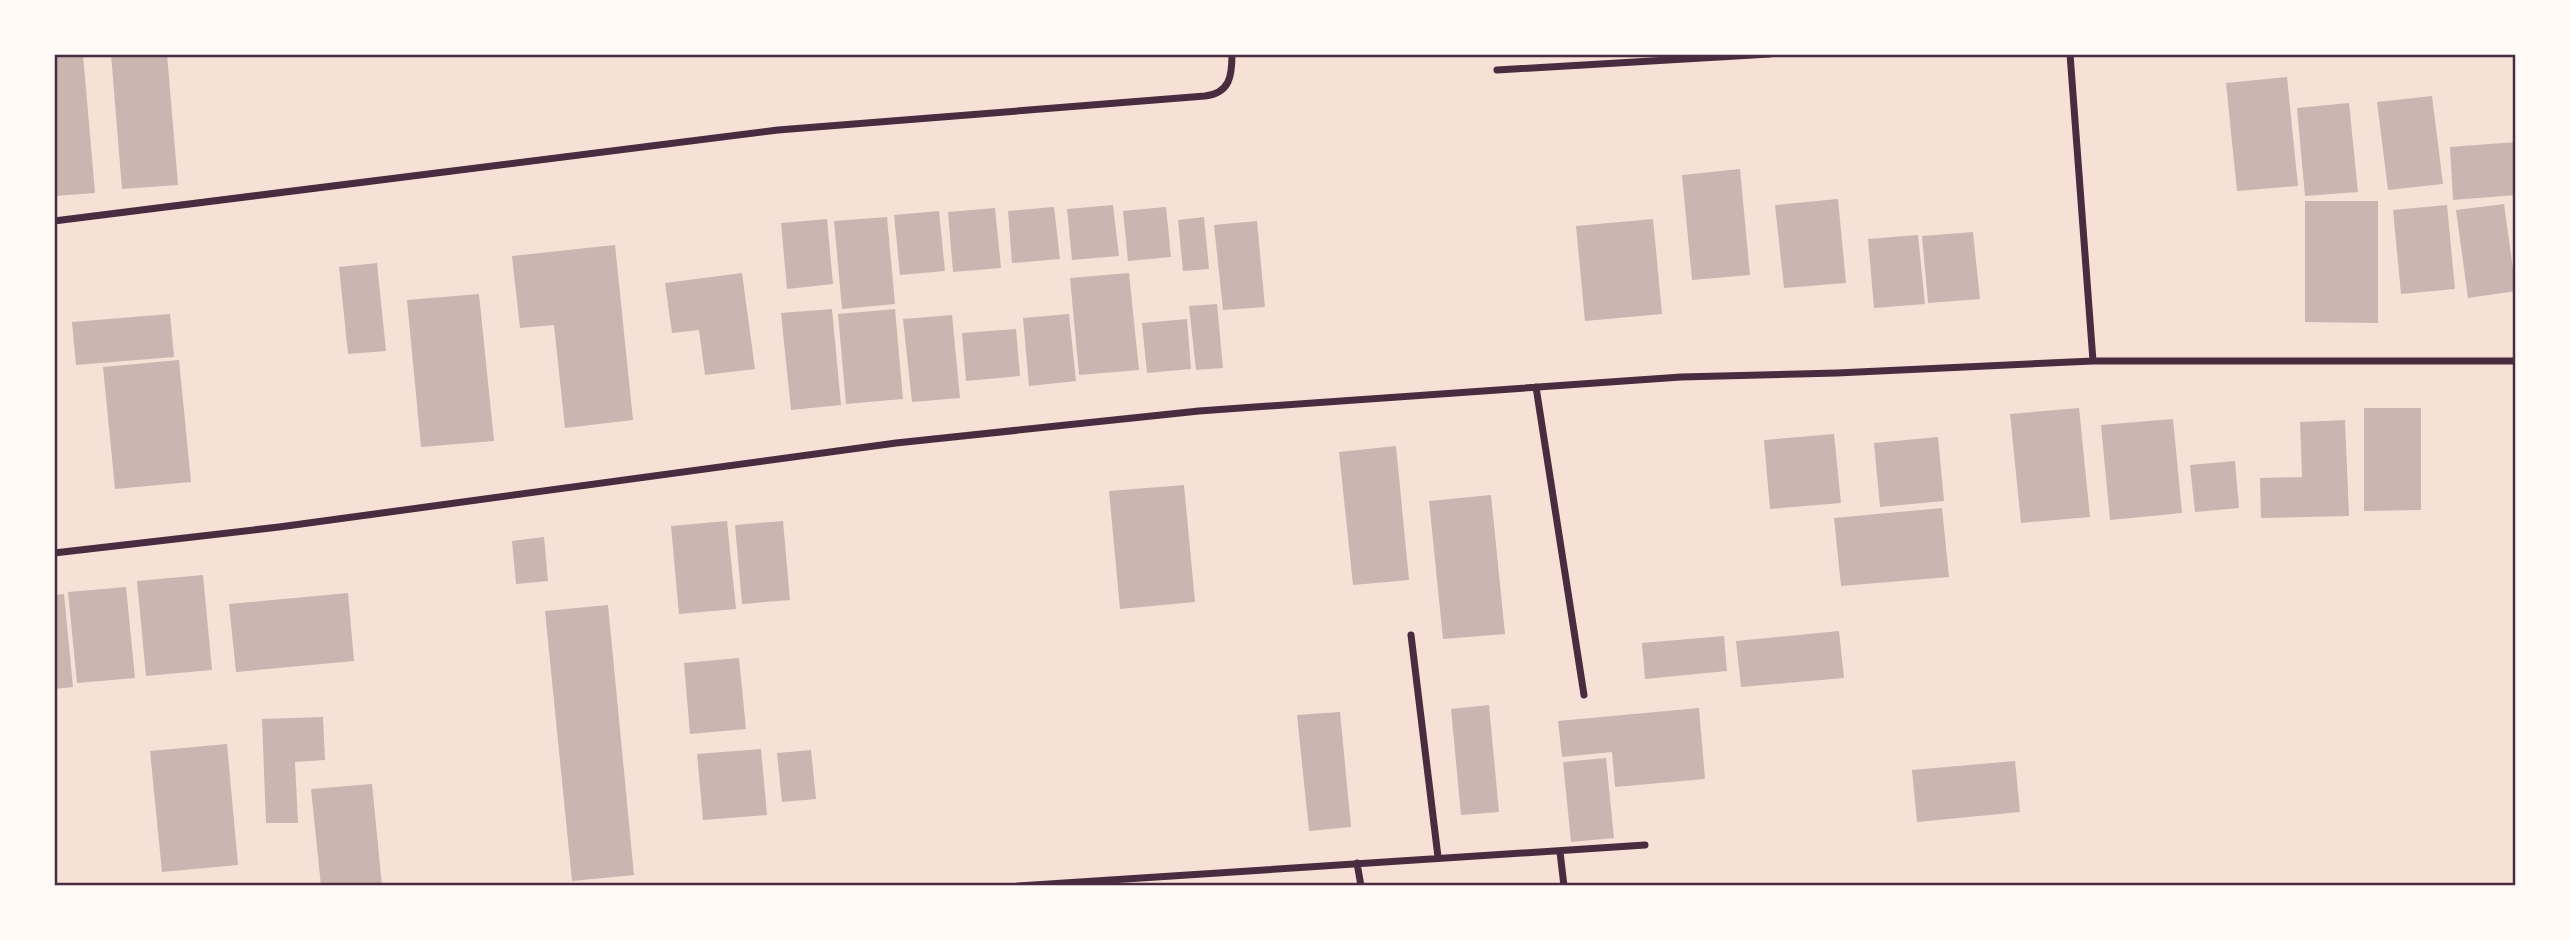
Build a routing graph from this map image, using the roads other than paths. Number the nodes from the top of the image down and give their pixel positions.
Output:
1 (1232, 54) edge
2 (1770, 54) edge
3 (2070, 54) edge
4 (1497, 70) dead end
5 (54, 221) edge
6 (2516, 360) edge
7 (2093, 361) junction
8 (1536, 387) junction
9 (54, 553) edge
10 (1411, 635) dead end
11 (1584, 695) dead end
12 (1645, 845) dead end
13 (1560, 852) junction
14 (1438, 857) junction
15 (1357, 863) junction
16 (1018, 886) edge
17 (1361, 886) edge
18 (1564, 886) edge

1 - 5 street
2 - 4 street
3 - 7 street
6 - 7 street
7 - 8 street
8 - 9 street
8 - 11 street
10 - 14 street
12 - 13 street
13 - 14 street
13 - 18 street
14 - 15 street
15 - 16 street
15 - 17 street

